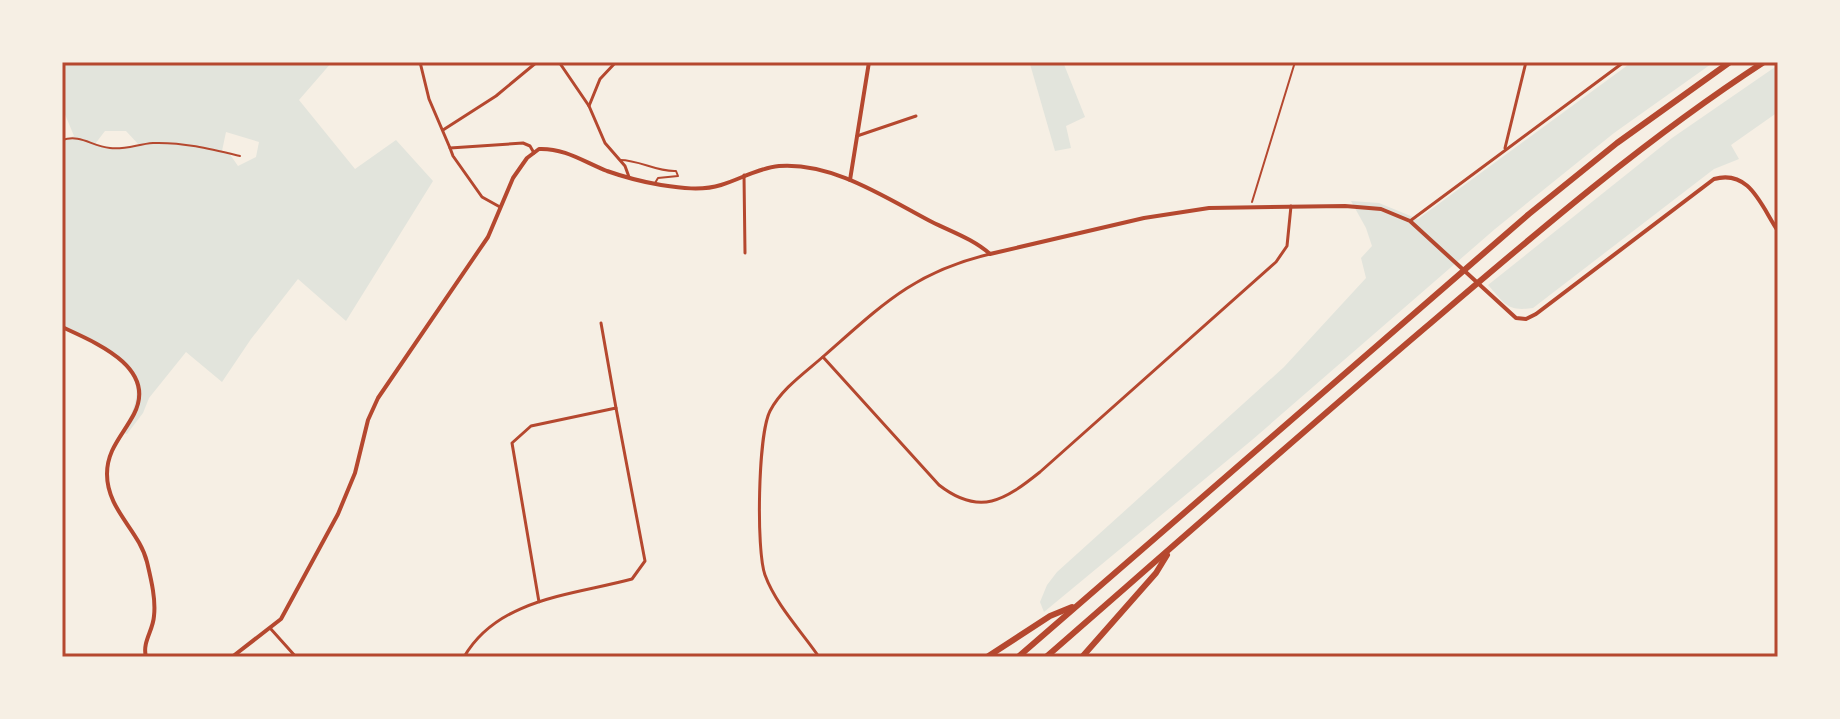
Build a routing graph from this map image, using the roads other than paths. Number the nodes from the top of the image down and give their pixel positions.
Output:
1 (420, 62) edge
2 (537, 62) edge
3 (559, 62) edge
4 (616, 62) edge
5 (869, 62) edge
6 (1526, 62) edge
7 (1624, 62) edge
8 (1730, 62) edge
9 (1764, 62) edge
10 (589, 106) junction
11 (916, 116) dead end
12 (442, 131) junction
13 (857, 136) junction
14 (450, 148) junction
15 (1504, 149) junction
16 (534, 153) junction
17 (620, 160) junction
18 (744, 175) junction
19 (629, 177) junction
20 (850, 180) junction
21 (654, 184) junction
22 (1291, 206) junction
23 (500, 207) junction
24 (1410, 221) junction
25 (1778, 231) edge
26 (746, 253) dead end
27 (990, 254) junction
28 (601, 323) dead end
29 (62, 327) edge
30 (823, 357) junction
31 (616, 408) junction
32 (1171, 548) junction
33 (539, 602) junction
34 (1079, 604) junction
35 (270, 628) junction
36 (146, 657) edge
37 (232, 657) edge
38 (296, 657) edge
39 (464, 657) edge
40 (819, 657) edge
41 (987, 657) edge
42 (1018, 657) edge
43 (1046, 657) edge
44 (1082, 657) edge

1 - 12 street
2 - 12 street
3 - 10 street
4 - 10 street
5 - 13 street
6 - 15 street
7 - 15 street
8 - 34 highway
9 - 32 highway
10 - 17 street
11 - 13 street
12 - 14 street
13 - 20 street
14 - 16 street
14 - 23 street
15 - 24 street
16 - 19 street
16 - 23 street
17 - 19 street
17 - 21 lane
18 - 20 street
18 - 21 street
18 - 26 street
19 - 21 street
20 - 27 street
22 - 24 street
22 - 27 street
22 - 30 street
23 - 35 street
24 - 25 street
27 - 30 street
28 - 31 street
29 - 36 street
30 - 40 street
31 - 33 street
31 - 33 street
32 - 43 highway
32 - 44 highway
33 - 39 street
34 - 41 highway
34 - 42 highway
35 - 37 street
35 - 38 street

